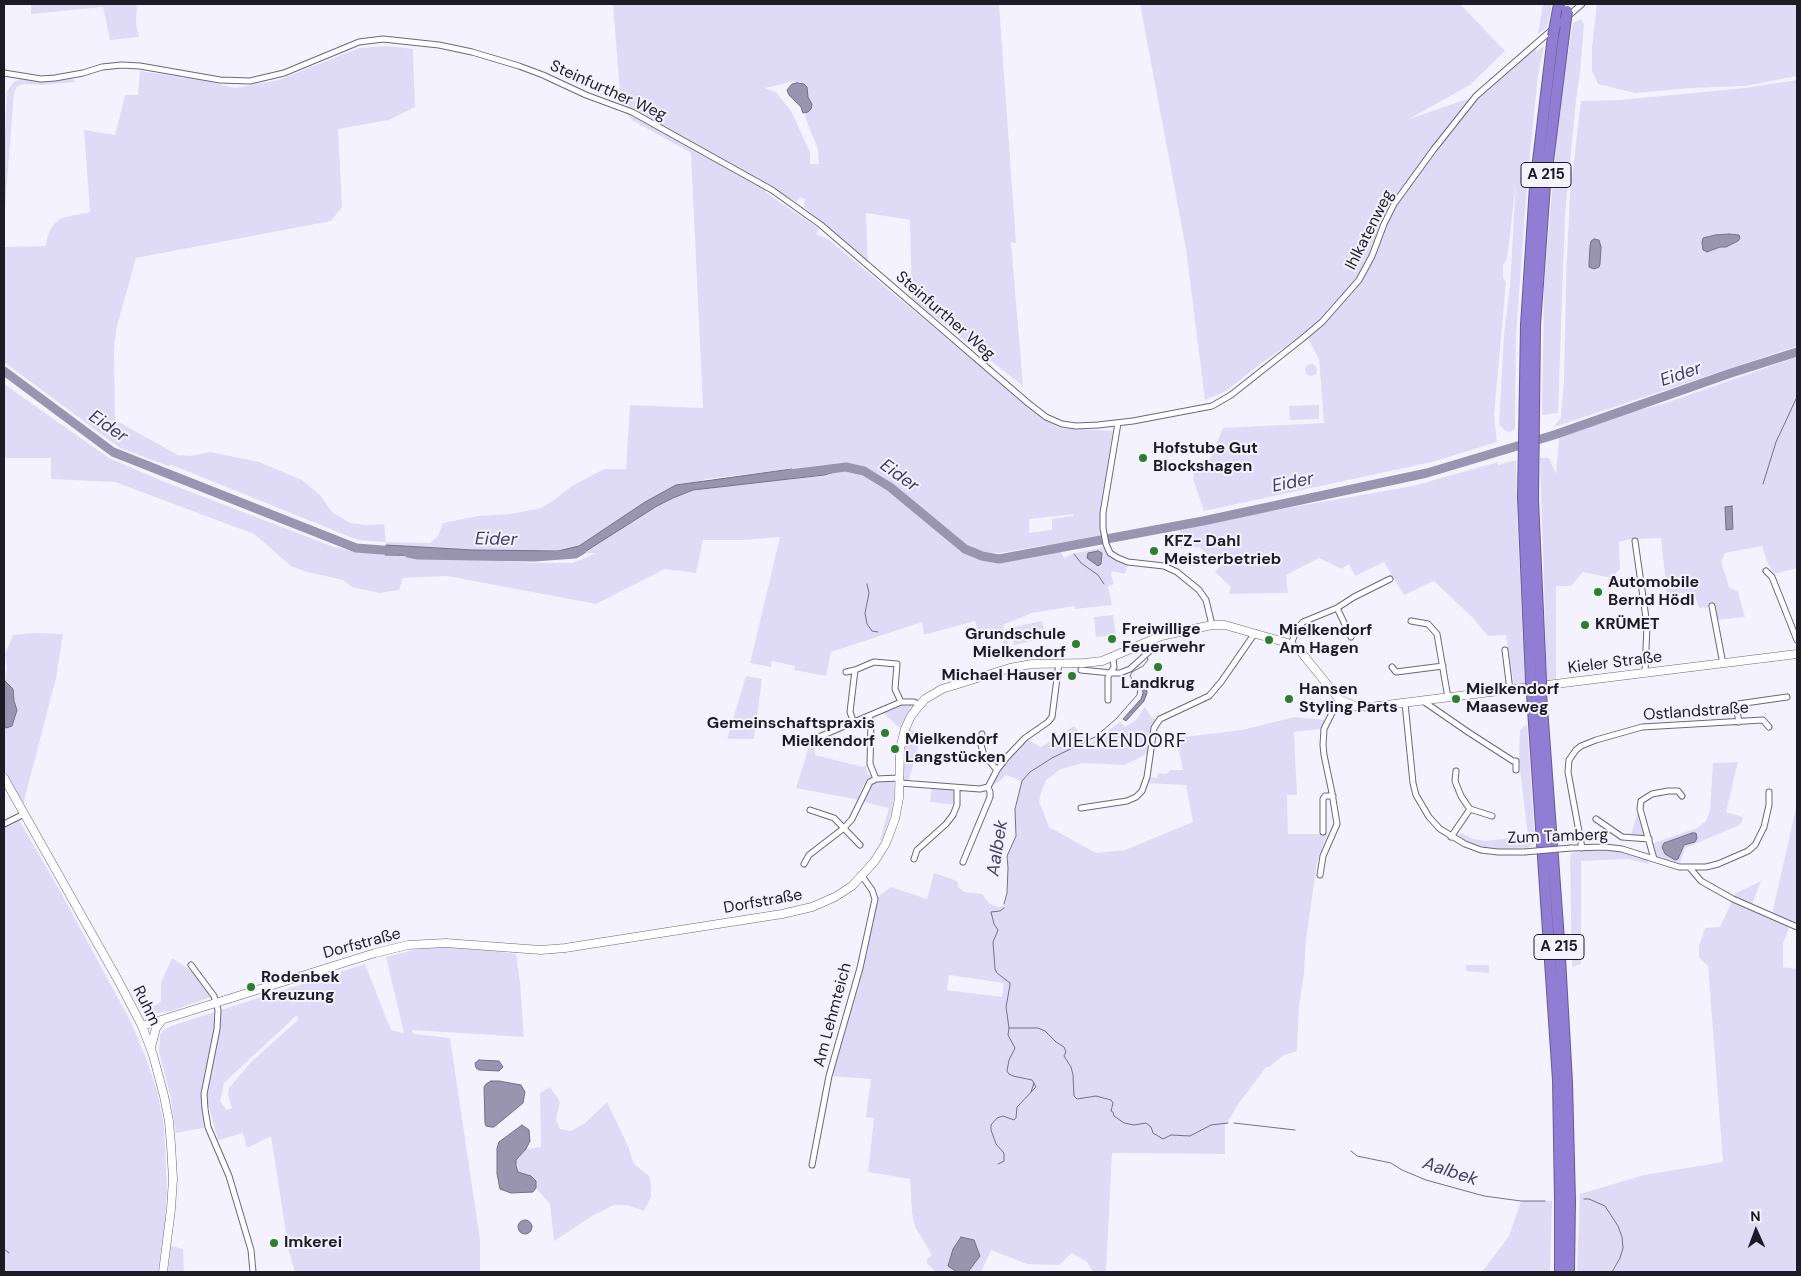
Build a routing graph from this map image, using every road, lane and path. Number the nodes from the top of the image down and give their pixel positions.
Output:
1 (1558, 4) edge
2 (1582, 4) edge
3 (1568, 7) edge
4 (1560, 23) junction
5 (4, 73) edge
6 (1118, 423) junction
7 (1528, 429) junction
8 (1635, 541) dead end
9 (1766, 571) dead end
10 (1390, 579) dead end
11 (1712, 606) dead end
12 (1337, 608) junction
13 (1411, 621) dead end
14 (1212, 625) junction
15 (1255, 633) junction
16 (1351, 637) dead end
17 (1151, 640) junction
18 (1797, 640) edge
19 (1291, 644) junction
20 (1505, 650) dead end
21 (1797, 654) edge
22 (898, 656) dead end
23 (1113, 658) junction
24 (1059, 663) junction
25 (897, 664) junction
26 (1723, 664) junction
27 (1443, 666) junction
28 (1392, 668) dead end
29 (855, 670) junction
30 (1081, 670) dead end
31 (846, 672) dead end
32 (1111, 673) junction
33 (1645, 673) junction
34 (1510, 690) junction
35 (1537, 694) junction
36 (1787, 697) dead end
37 (1339, 698) junction
38 (1446, 698) junction
39 (1108, 700) dead end
40 (1423, 701) junction
41 (901, 702) junction
42 (1405, 703) junction
43 (920, 705) junction
44 (869, 716) junction
45 (1739, 722) junction
46 (854, 723) junction
47 (1769, 727) dead end
48 (982, 734) dead end
49 (814, 739) dead end
50 (997, 770) junction
51 (1516, 770) dead end
52 (1456, 771) dead end
53 (4, 778) edge
54 (876, 779) junction
55 (900, 780) junction
56 (988, 787) junction
57 (957, 788) junction
58 (1769, 792) dead end
59 (1333, 796) junction
60 (1682, 796) dead end
61 (1081, 808) dead end
62 (1470, 809) junction
63 (810, 810) dead end
64 (24, 814) junction
65 (1492, 816) dead end
66 (1596, 819) dead end
67 (4, 824) edge
68 (844, 828) junction
69 (1323, 832) dead end
70 (1451, 837) junction
71 (1649, 839) junction
72 (860, 845) dead end
73 (1582, 848) junction
74 (914, 859) dead end
75 (1654, 859) junction
76 (964, 862) dead end
77 (804, 864) dead end
78 (1690, 868) junction
79 (1320, 875) dead end
80 (862, 876) junction
81 (1797, 928) edge
82 (191, 965) dead end
83 (216, 1002) junction
84 (162, 1020) junction
85 (142, 1026) junction
86 (150, 1048) junction
87 (812, 1164) dead end
88 (163, 1272) edge
89 (253, 1272) edge
90 (1560, 1272) edge
91 (1569, 1272) edge

1 - 4 highway, A 215
2 - 6 street, Ihlkatenweg
3 - 4 highway, A 215, bridge
4 - 7 highway, A 215
4 - 7 highway, A 215, bridge
5 - 6 street, Steinfurther Weg
6 - 14 street
7 - 35 highway, A 215, bridge
8 - 33 street
9 - 18 street
10 - 12 street
11 - 26 street
12 - 16 street
12 - 19 street
13 - 27 street
14 - 15 street, Dorfstraße
14 - 17 street, Dorfstraße
15 - 19 street, Dorfstraße
15 - 61 street
17 - 23 street, Dorfstraße
17 - 32 street
19 - 37 street, Dorfstraße
20 - 34 street
21 - 26 street, Kieler Straße
22 - 25 street
23 - 24 street, Dorfstraße
23 - 32 street
24 - 43 street, Dorfstraße
24 - 50 street
25 - 29 street
25 - 41 street
26 - 33 street, Kieler Straße
27 - 28 street
27 - 38 street
29 - 31 street
29 - 46 street
30 - 32 street
32 - 39 street
33 - 34 street, Kieler Straße
34 - 38 street, Kieler Straße
35 - 90 highway, A 215
35 - 91 highway, A 215
36 - 45 street
37 - 42 street
37 - 59 street
38 - 40 street
40 - 42 street
40 - 51 street
41 - 43 street
41 - 44 street
42 - 70 street, Zum Tamberg
43 - 55 street, Dorfstraße
44 - 46 street
44 - 54 street
45 - 47 street, Ostlandstraße
45 - 73 street, Ostlandstraße
46 - 49 street
48 - 50 street
50 - 56 street
52 - 62 street
53 - 64 street, Ruhm
54 - 55 street
54 - 68 street
55 - 57 street
55 - 80 street, Dorfstraße
56 - 57 street
56 - 76 street
57 - 74 street
58 - 78 street
59 - 69 street
59 - 79 street
60 - 71 street
62 - 65 street
62 - 70 street
63 - 68 street
64 - 67 street
64 - 85 street, Ruhm
66 - 71 street
68 - 72 street
68 - 77 street
70 - 73 street, Zum Tamberg, bridge
71 - 75 street
73 - 75 street, Zum Tamberg
75 - 78 street, Zum Tamberg
78 - 81 street
80 - 83 street, Dorfstraße
80 - 87 street, Am Lehmteich
82 - 83 street
83 - 84 street, Dorfstraße
83 - 89 street
84 - 85 street, Dorfstraße
84 - 86 street
85 - 86 street, Ruhm
86 - 88 street, Ruhm

